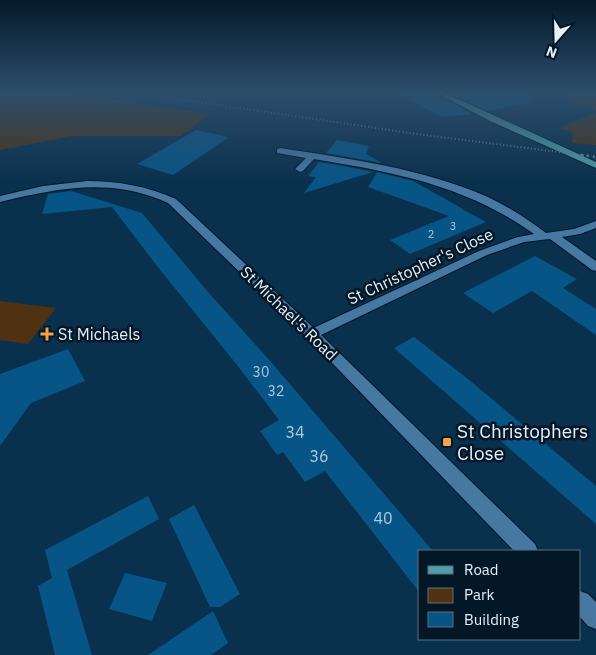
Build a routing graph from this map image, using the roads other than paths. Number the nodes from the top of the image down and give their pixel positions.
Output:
1 (502, 123) edge
2 (280, 151) dead end
3 (312, 156) junction
4 (596, 165) edge
5 (300, 169) dead end
6 (0, 199) edge
7 (596, 224) edge
8 (548, 235) junction
9 (596, 267) edge
10 (312, 334) junction
11 (527, 550) edge
12 (581, 603) edge
13 (596, 618) edge

1 - 4 main road
2 - 3 street, St Christopher's Close
3 - 5 street
3 - 8 street, St Christopher's Close
6 - 10 street, St Michael's Road
7 - 8 street
8 - 9 street, St Christopher's Close
8 - 10 street, St Christopher's Close
10 - 11 street, St Michael's Road
12 - 13 street

